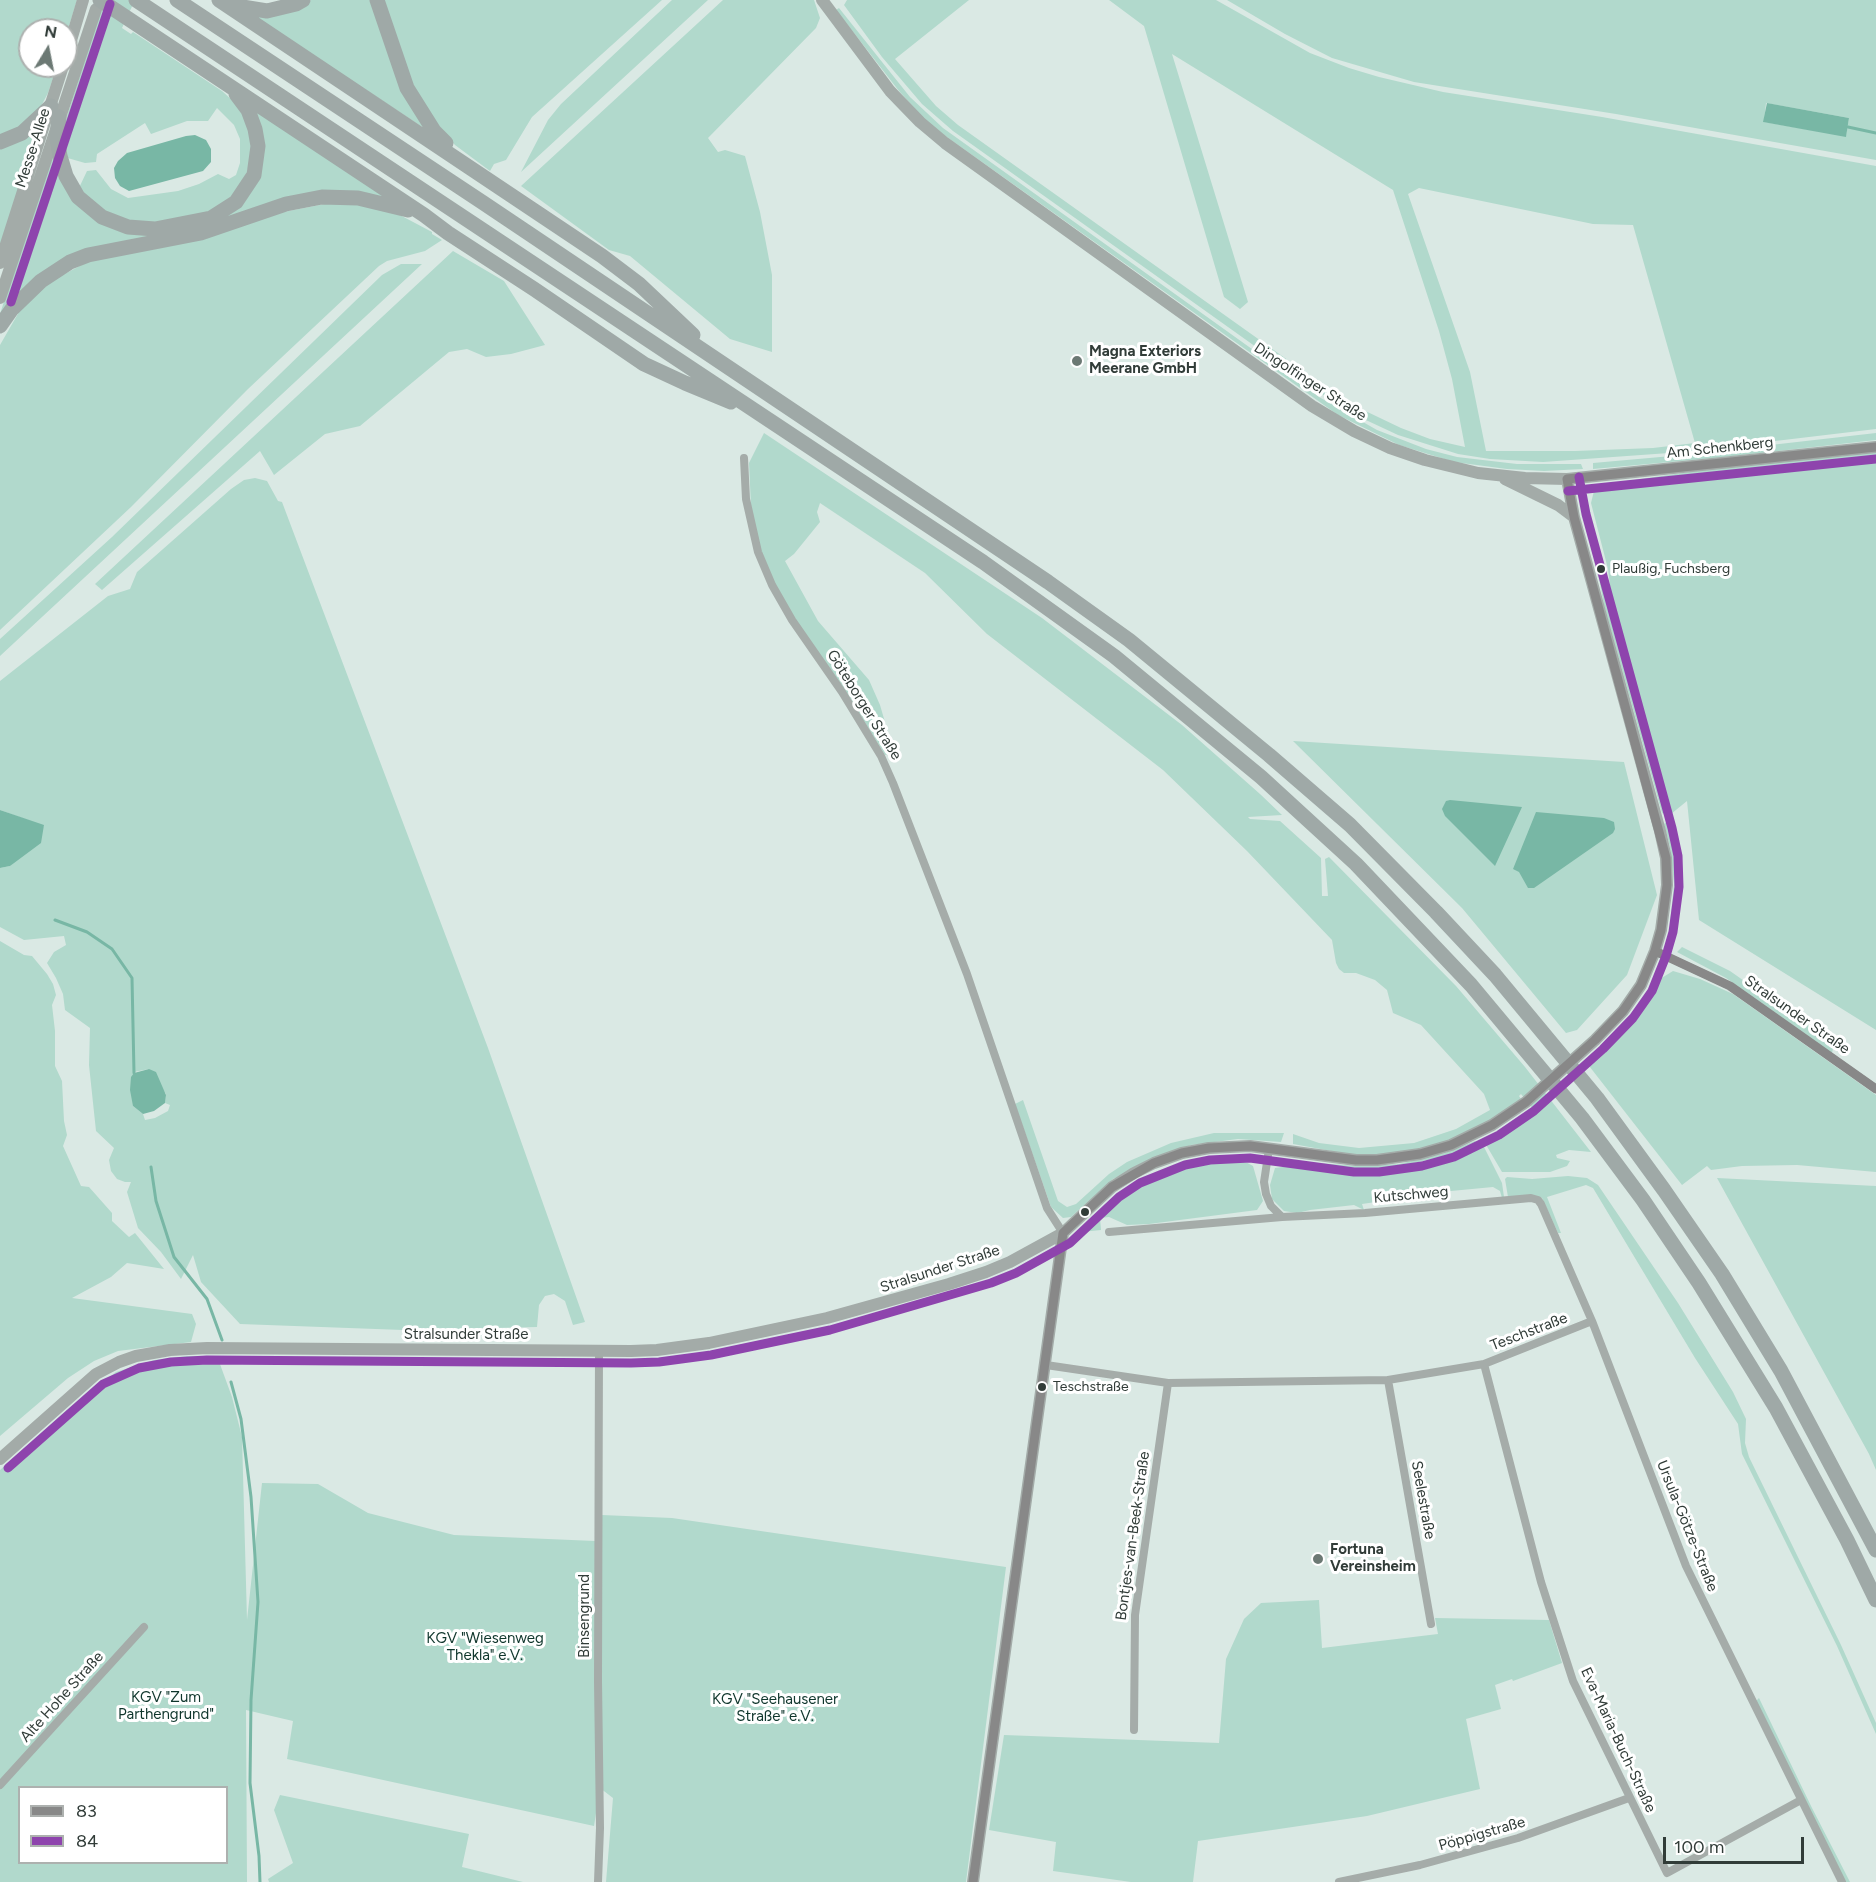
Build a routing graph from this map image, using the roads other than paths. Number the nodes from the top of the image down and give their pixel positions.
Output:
1 (83, 0) edge
2 (177, 0) edge
3 (303, 0) edge
4 (377, 0) edge
5 (822, 0) edge
6 (137, 1) edge
7 (221, 2) edge
8 (98, 4) edge
9 (78, 18) edge
10 (61, 78) edge
11 (226, 83) junction
12 (55, 111) junction
13 (0, 142) edge
14 (474, 170) junction
15 (424, 215) junction
16 (0, 263) edge
17 (0, 298) edge
18 (0, 326) edge
19 (721, 362) junction
20 (759, 412) junction
21 (1876, 447) edge
22 (744, 458) dead end
23 (1499, 476) junction
24 (1567, 479) junction
25 (1574, 517) junction
26 (1655, 951) junction
27 (1876, 1089) edge
28 (1269, 1149) junction
29 (1541, 1204) joint
30 (1282, 1217) junction
31 (1109, 1232) dead end
32 (1063, 1233) junction
33 (1592, 1321) junction
34 (600, 1350) junction
35 (1484, 1364) junction
36 (1046, 1365) junction
37 (1388, 1380) junction
38 (1168, 1383) junction
39 (0, 1459) edge
40 (1876, 1550) edge
41 (1876, 1600) edge
42 (1431, 1624) dead end
43 (144, 1627) dead end
44 (1134, 1730) dead end
45 (0, 1785) edge
46 (1629, 1798) junction
47 (1801, 1800) junction
48 (598, 1882) edge
49 (973, 1882) edge
50 (1339, 1882) edge
51 (1842, 1882) edge

1 - 9 street
2 - 19 highway
3 - 7 highway
4 - 14 highway
5 - 23 street, Dingolfinger Straße
6 - 20 highway
7 - 14 highway
8 - 11 highway
8 - 12 street, Messe-Allee
10 - 12 street, Messe-Allee
11 - 12 highway
11 - 15 highway
12 - 13 highway
12 - 16 street, Messe-Allee
12 - 17 street, Messe-Allee
14 - 19 highway
15 - 18 highway
15 - 20 highway
19 - 40 highway
20 - 41 highway
21 - 24 street, Am Schenkberg
22 - 32 street, Göteborger Straße
23 - 24 street, Dingolfinger Straße
23 - 25 street
24 - 25 street
25 - 26 street
26 - 27 street, Stralsunder Straße
26 - 28 street, Stralsunder Straße
28 - 30 street
28 - 32 street, Stralsunder Straße
29 - 30 street, Kutschweg
29 - 33 street, Ursula-Götze-Straße
30 - 31 street, Kutschweg
32 - 34 street, Stralsunder Straße
32 - 36 street
33 - 35 street, Teschstraße
33 - 47 street, Ursula-Götze-Straße
34 - 39 street, Stralsunder Straße
34 - 48 street, Binsengrund
35 - 37 street, Teschstraße
35 - 46 street, Eva-Maria-Buch-Straße
36 - 38 street, Teschstraße
36 - 49 street
37 - 38 street, Teschstraße
37 - 42 street, Seelestraße
38 - 44 street, Bontjes-van-Beek-Straße
43 - 45 street, Alte Hohe Straße
46 - 47 street, Eva-Maria-Buch-Straße
46 - 50 street, Pöppigstraße
47 - 51 street, Ursula-Götze-Straße

